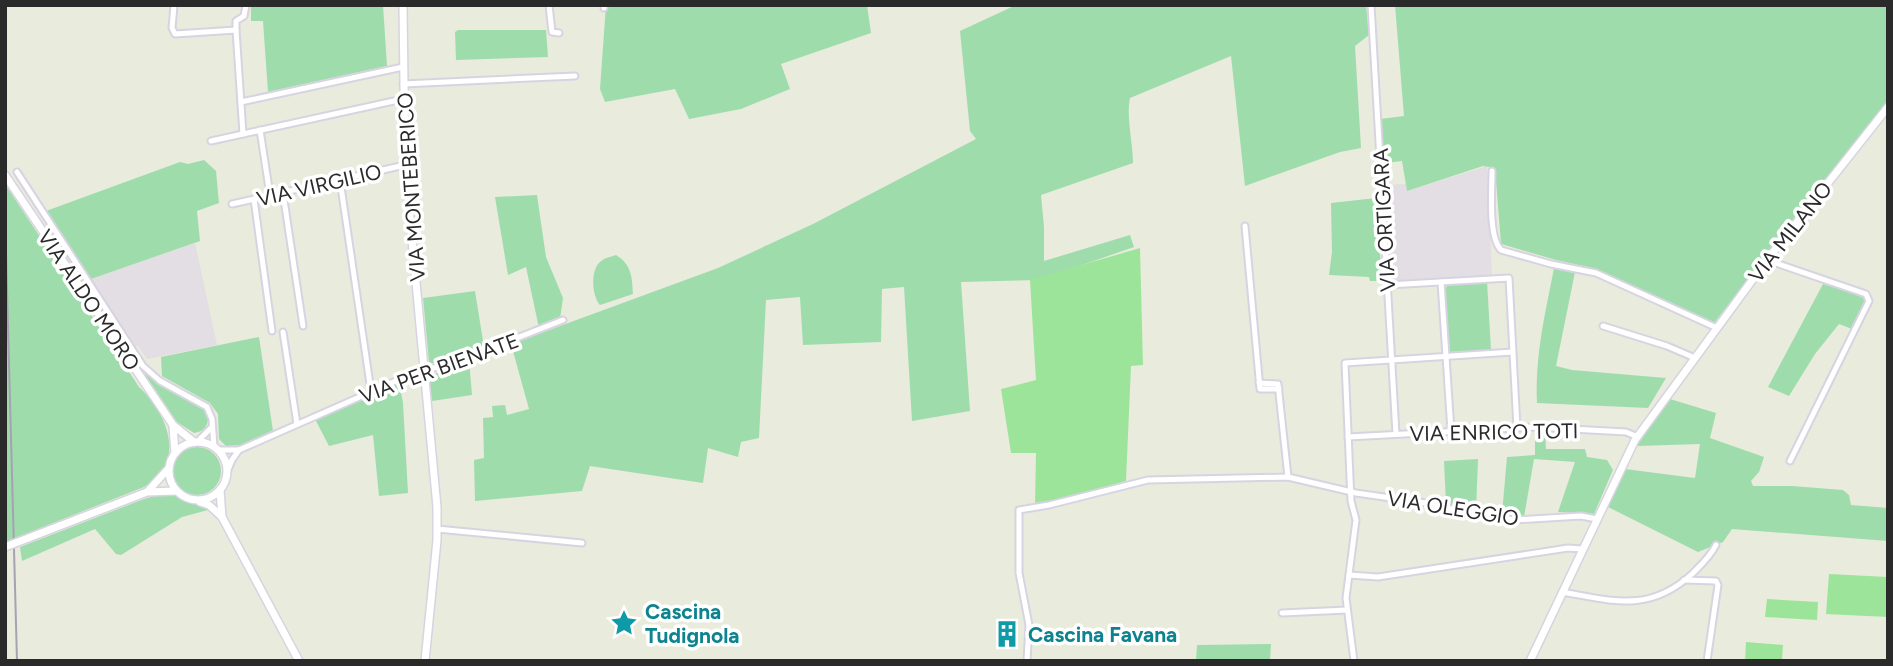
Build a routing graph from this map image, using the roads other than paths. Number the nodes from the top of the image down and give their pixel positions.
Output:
1 (174, 5) edge
2 (246, 5) edge
3 (403, 5) edge
4 (549, 5) edge
5 (1371, 5) edge
6 (236, 30) junction
7 (559, 33) dead end
8 (403, 67) junction
9 (575, 76) dead end
10 (403, 84) junction
11 (403, 99) junction
12 (241, 102) junction
13 (1888, 107) edge
14 (260, 130) junction
15 (243, 134) junction
16 (211, 141) dead end
17 (405, 165) junction
18 (1492, 171) dead end
19 (17, 172) dead end
20 (5, 175) edge
21 (340, 180) junction
22 (283, 193) junction
23 (270, 195) junction
24 (254, 199) junction
25 (232, 204) dead end
26 (1245, 226) dead end
27 (1767, 260) junction
28 (1441, 282) junction
29 (1388, 285) junction
30 (563, 320) dead end
31 (303, 326) dead end
32 (1603, 326) dead end
33 (1717, 328) junction
34 (272, 331) dead end
35 (283, 332) dead end
36 (1513, 352) junction
37 (1447, 356) junction
38 (1695, 358) junction
39 (1392, 359) junction
40 (425, 369) junction
41 (370, 391) junction
42 (297, 424) junction
43 (173, 425) junction
44 (212, 427) junction
45 (1517, 428) junction
46 (1451, 431) junction
47 (1396, 434) junction
48 (1348, 437) junction
49 (1638, 437) junction
50 (195, 442) junction
51 (216, 448) junction
52 (239, 450) junction
53 (175, 453) junction
54 (1790, 461) dead end
55 (169, 469) junction
56 (227, 472) junction
57 (1288, 477) junction
58 (176, 491) junction
59 (220, 491) junction
60 (1351, 491) junction
61 (147, 492) junction
62 (195, 500) junction
63 (222, 517) junction
64 (1597, 519) junction
65 (437, 529) junction
66 (582, 543) dead end
67 (1716, 545) dead end
68 (5, 547) edge
69 (1583, 549) junction
70 (1349, 575) junction
71 (1684, 580) junction
72 (1562, 592) junction
73 (1347, 610) junction
74 (1282, 614) dead end
75 (299, 661) edge
76 (425, 661) edge
77 (1027, 661) edge
78 (1354, 661) edge
79 (1530, 661) edge
80 (1707, 661) edge

1 - 6 street
2 - 6 street
3 - 8 street, VIA MONTEBERICO
4 - 7 street
5 - 29 street, VIA ORTIGARA
6 - 12 street
8 - 10 street, VIA MONTEBERICO
8 - 12 street
9 - 10 street
10 - 11 street, VIA MONTEBERICO
11 - 14 street
11 - 17 street, VIA MONTEBERICO
12 - 15 street
13 - 27 street, VIA MILANO
14 - 15 street
14 - 23 street
15 - 16 street
17 - 21 street, VIA VIRGILIO
17 - 40 street, VIA MONTEBERICO
18 - 33 street
19 - 44 street
20 - 43 street, VIA ALDO MORO
21 - 22 street, VIA VIRGILIO
21 - 41 street
22 - 23 street, VIA VIRGILIO
22 - 31 street
23 - 24 street, VIA VIRGILIO
24 - 25 street, VIA VIRGILIO
24 - 34 street
26 - 57 street
27 - 33 street, VIA MILANO
27 - 54 street
28 - 29 street
28 - 36 street
28 - 37 street
29 - 39 street, VIA ORTIGARA
30 - 40 street, VIA PER BIENATE
32 - 38 street
33 - 38 street, VIA MILANO
35 - 42 street
36 - 37 street
36 - 45 street
37 - 39 street
37 - 46 street
38 - 49 street, VIA MILANO
39 - 47 street, VIA ORTIGARA
39 - 48 street
40 - 41 street, VIA PER BIENATE
40 - 65 street, VIA MONTEBERICO
41 - 42 street, VIA PER BIENATE
42 - 52 street, VIA PER BIENATE
43 - 50 street, VIA ALDO MORO
43 - 53 street, VIA ALDO MORO
44 - 50 street
44 - 51 street
45 - 46 street, VIA ENRICO TOTI
45 - 49 street, VIA ENRICO TOTI
46 - 47 street, VIA ENRICO TOTI
47 - 48 street, VIA ENRICO TOTI
48 - 60 street
49 - 64 street, VIA MILANO
50 - 51 street
50 - 53 street
51 - 52 street, VIA PER BIENATE
51 - 56 street
52 - 56 street
53 - 55 street
55 - 58 street
55 - 61 street
56 - 59 street
57 - 60 street, VIA OLEGGIO
57 - 77 street, VIA OLEGGIO
58 - 61 street
58 - 62 street
59 - 62 street
59 - 63 street
60 - 64 street, VIA OLEGGIO
60 - 70 street
61 - 68 street, bridge
62 - 63 street
63 - 75 street
64 - 69 street, VIA MILANO
65 - 66 street
65 - 76 street, VIA MONTEBERICO
67 - 71 street
69 - 70 street
69 - 72 street, VIA MILANO
70 - 73 street
71 - 72 street
71 - 80 street
72 - 79 street, VIA MILANO
73 - 74 street
73 - 78 street

